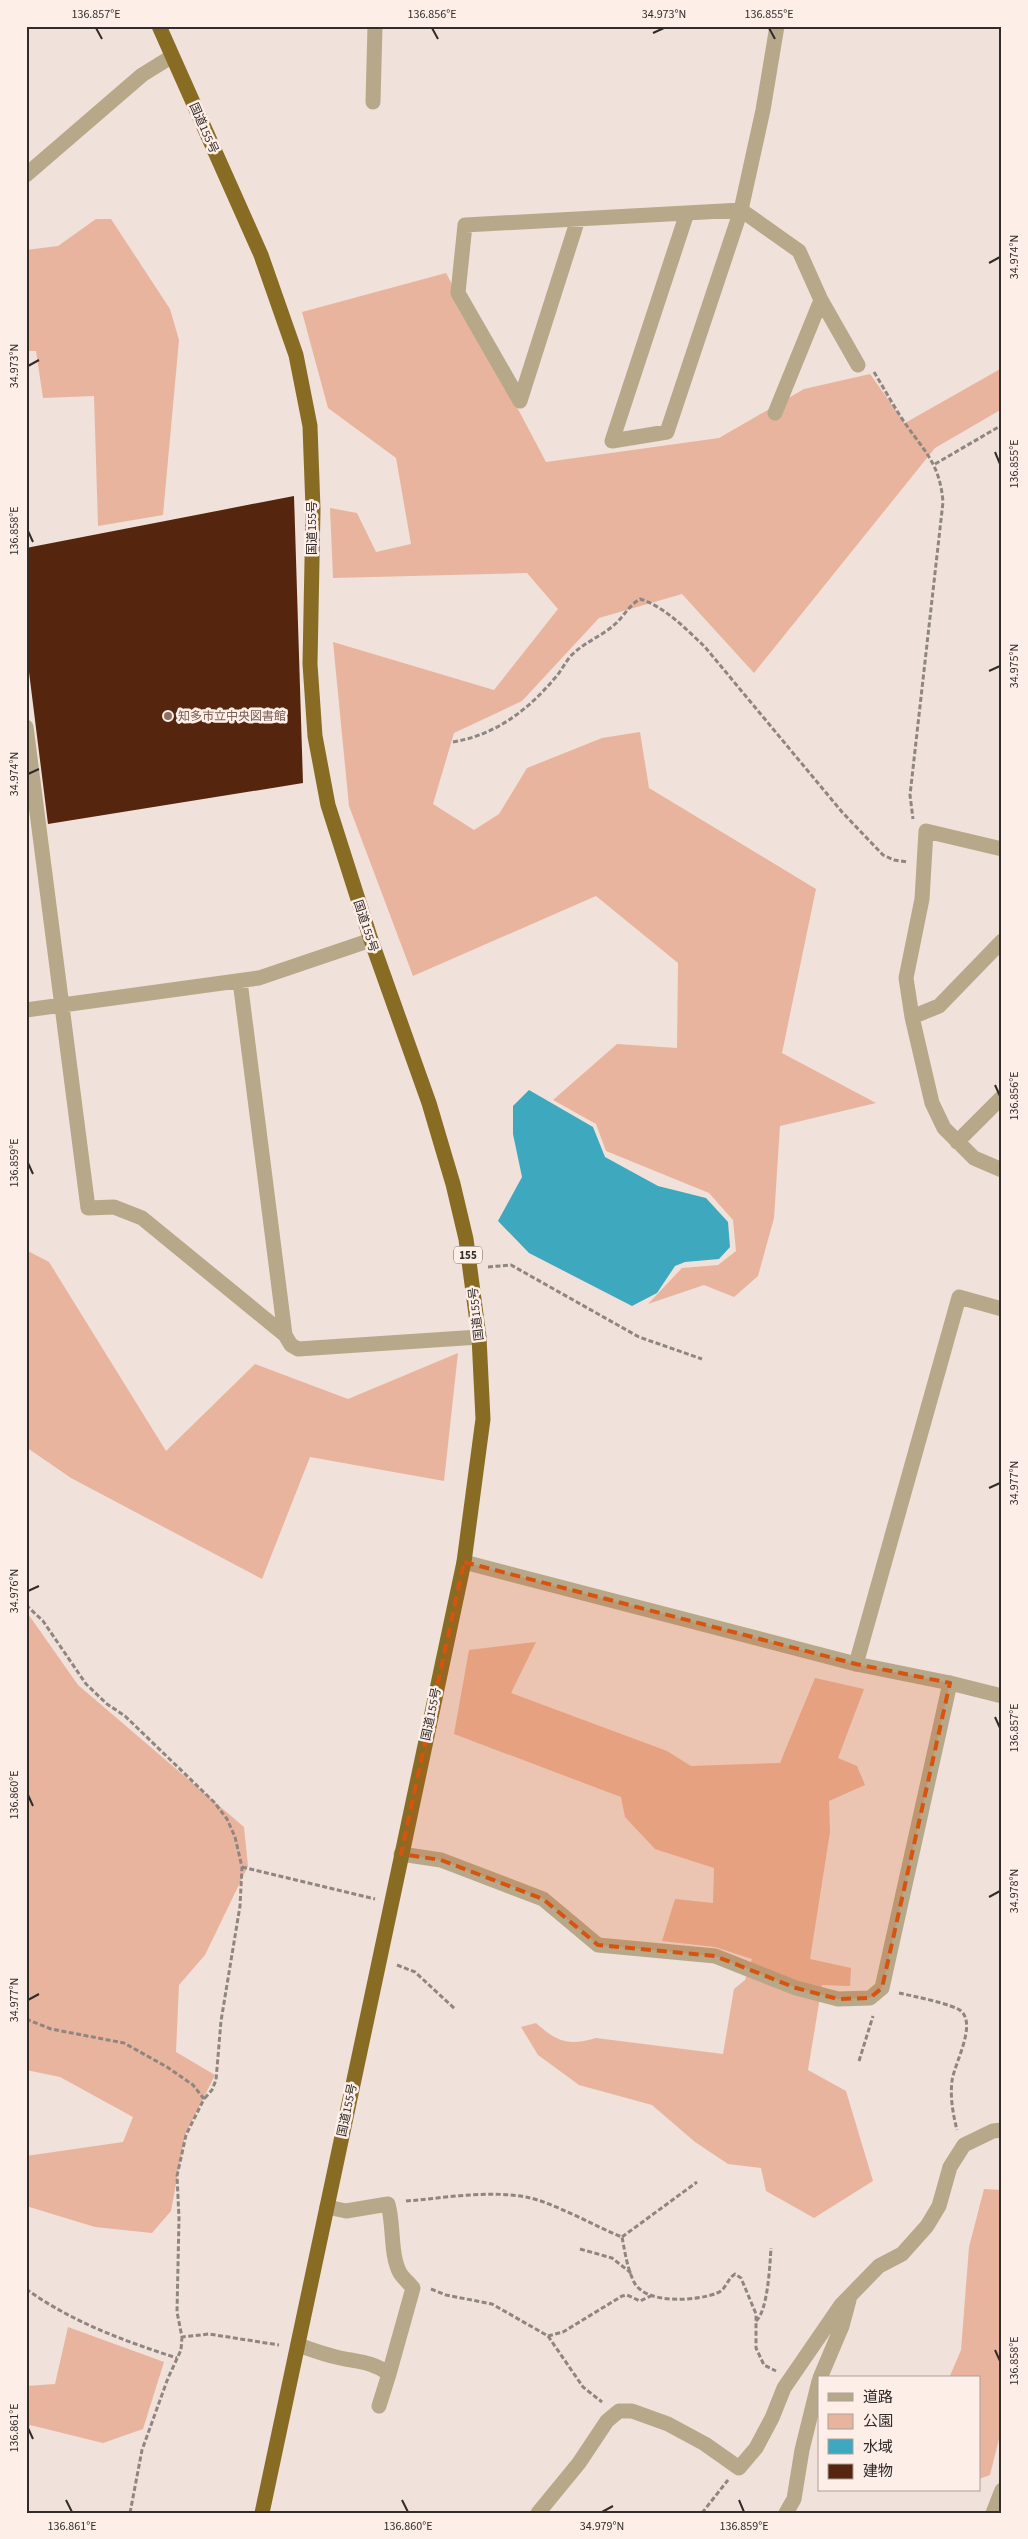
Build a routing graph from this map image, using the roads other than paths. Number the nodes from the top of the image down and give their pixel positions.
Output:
1 (159, 26) edge
2 (375, 26) edge
3 (777, 26) edge
4 (172, 57) junction
5 (373, 102) dead end
6 (26, 175) edge
7 (741, 210) junction
8 (687, 213) junction
9 (578, 219) junction
10 (822, 300) junction
11 (858, 365) road end
12 (775, 412) dead end
13 (26, 727) edge
14 (1002, 848) edge
15 (371, 940) junction
16 (1002, 941) edge
17 (240, 981) junction
18 (61, 1006) junction
19 (26, 1010) edge
20 (912, 1017) junction
21 (1002, 1097) edge
22 (957, 1142) junction
23 (1002, 1170) edge
24 (1002, 1309) edge
25 (285, 1335) junction
26 (479, 1337) junction
27 (464, 1562) junction
28 (856, 1664) junction
29 (950, 1682) junction
30 (1002, 1696) edge
31 (401, 1854) junction
32 (1002, 2130) edge
33 (327, 2207) junction
34 (850, 2296) junction
35 (297, 2347) junction
36 (389, 2374) junction
37 (822, 2376) edge
38 (818, 2388) edge
39 (379, 2406) dead end
40 (1002, 2490) edge
41 (262, 2513) edge
42 (538, 2513) edge
43 (786, 2513) edge
44 (993, 2513) edge

1 - 4 highway, 国道155号 / 155
2 - 5 street
3 - 7 street
4 - 6 street
4 - 15 highway, 国道155号 / 155
7 - 8 street
7 - 8 street
7 - 10 street
8 - 9 street
9 - 9 street
10 - 11 street
10 - 12 street
13 - 18 street
14 - 20 street
15 - 17 street
15 - 26 highway, 国道155号 / 155
16 - 20 street
17 - 18 street
17 - 25 street
18 - 19 street
18 - 25 street
20 - 22 street
21 - 22 street
22 - 23 street
24 - 28 street
25 - 26 street
26 - 27 highway, 国道155号 / 155
27 - 28 street
27 - 31 highway, 国道155号 / 155
28 - 29 street
29 - 30 street
29 - 31 street
31 - 33 highway, 国道155号 / 155
32 - 34 street
33 - 35 highway, 国道155号 / 155
33 - 36 street
34 - 37 street
34 - 42 street
35 - 36 street
35 - 41 highway, 国道155号 / 155
36 - 39 street
38 - 43 street
40 - 44 street

